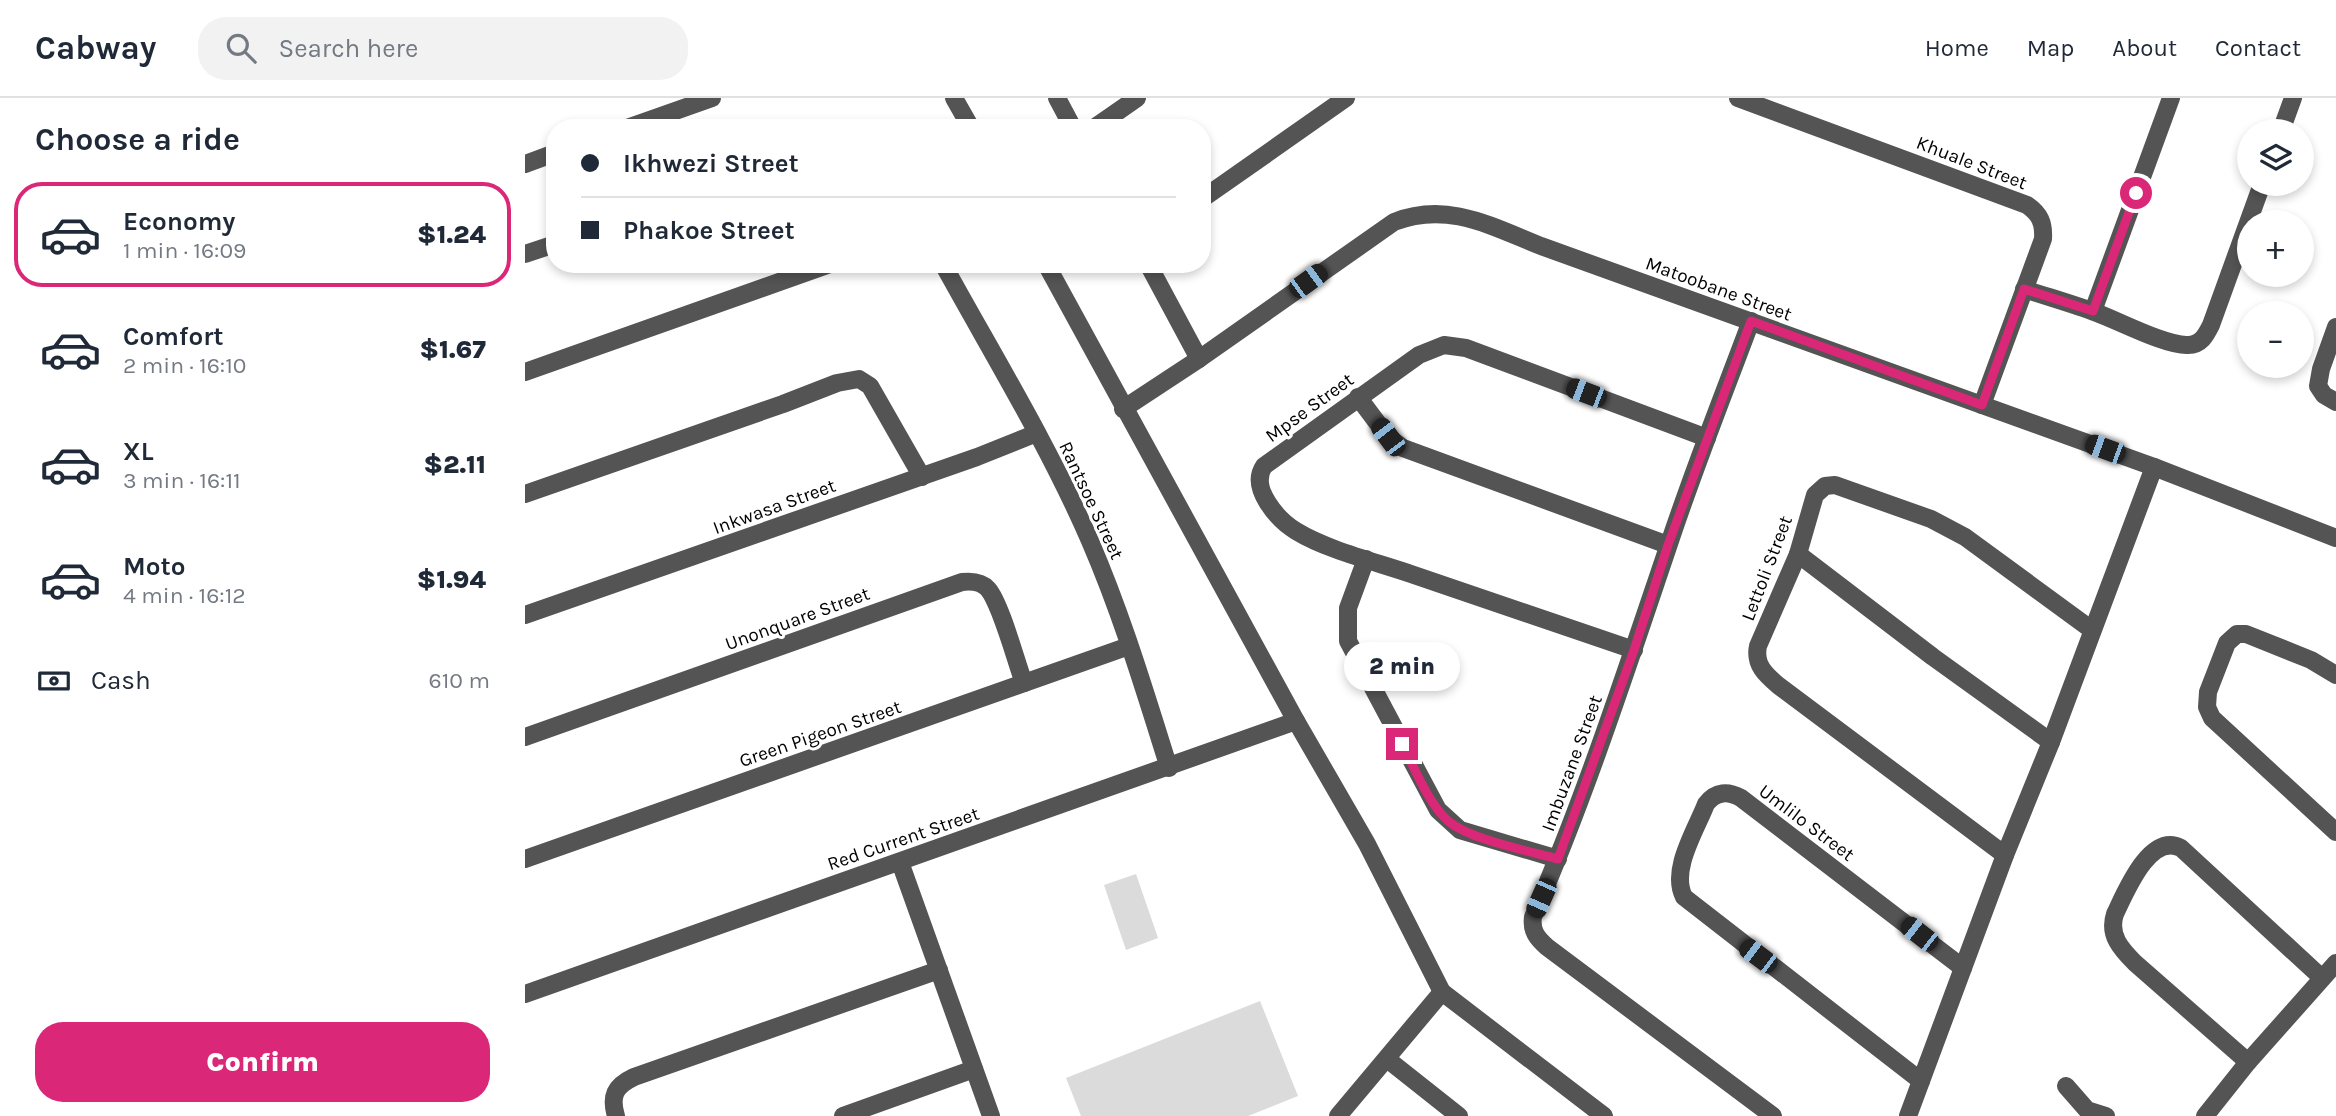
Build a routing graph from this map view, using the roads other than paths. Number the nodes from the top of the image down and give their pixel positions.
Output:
1 (712, 98) edge
2 (954, 98) edge
3 (1057, 98) edge
4 (1137, 98) edge
5 (1346, 98) edge
6 (1738, 98) edge
7 (2171, 98) edge
8 (2293, 98) edge
9 (652, 119) edge
10 (966, 119) edge
11 (1068, 119) edge
12 (1107, 119) edge
13 (2285, 119) edge
14 (546, 156) edge
15 (525, 163) edge
16 (1211, 193) edge
17 (2258, 196) edge
18 (546, 247) edge
19 (525, 254) edge
20 (805, 273) edge
21 (948, 273) edge
22 (1051, 273) edge
23 (1153, 273) edge
24 (2024, 289) junction
25 (2093, 311) junction
26 (1751, 321) junction
27 (2336, 327) edge
28 (1199, 359) junction
29 (525, 372) edge
30 (1358, 397) junction
31 (2336, 402) edge
32 (1982, 405) junction
33 (1123, 409) junction
34 (1037, 433) junction
35 (1707, 438) junction
36 (2154, 467) junction
37 (922, 477) junction
38 (525, 494) edge
39 (2336, 538) edge
40 (1668, 545) junction
41 (1798, 554) junction
42 (1366, 559) junction
43 (525, 615) edge
44 (2092, 630) junction
45 (1129, 646) junction
46 (1634, 650) junction
47 (2336, 675) edge
48 (1024, 683) junction
49 (1296, 721) junction
50 (525, 737) edge
51 (2051, 742) junction
52 (1169, 768) junction
53 (2336, 832) edge
54 (2005, 855) junction
55 (525, 859) edge
56 (1558, 859) junction
57 (900, 862) junction
58 (2336, 963) edge
59 (1963, 968) junction
60 (939, 970) junction
61 (2322, 978) junction
62 (1443, 992) junction
63 (525, 994) edge
64 (1387, 1059) junction
65 (2248, 1062) junction
66 (974, 1069) junction
67 (1921, 1081) junction
68 (2066, 1086) dead end
69 (616, 1116) edge
70 (843, 1116) edge
71 (991, 1116) edge
72 (1338, 1116) edge
73 (1459, 1116) edge
74 (1604, 1116) edge
75 (1773, 1116) edge
76 (1908, 1116) edge
77 (2106, 1116) edge
78 (2205, 1116) edge

1 - 9 street
2 - 10 street
3 - 11 street
4 - 12 street
5 - 16 street
6 - 24 street, Khuale Street
7 - 25 street
8 - 13 street
14 - 15 street
17 - 25 street
18 - 19 street
20 - 29 street
21 - 34 street, Rantsoe Street
22 - 33 street
23 - 28 street
24 - 25 street
24 - 32 street, Khuale Street
26 - 28 street, Matoobane Street
26 - 32 street, Matoobane Street
26 - 35 street, Imbuzane Street
27 - 31 street
28 - 33 street, Matoobane Street
30 - 35 street, Mpse Street
30 - 40 street
30 - 42 street, Mpse Street
32 - 36 street, Matoobane Street
33 - 49 street
34 - 37 street, Inkwasa Street
34 - 45 street, Rantsoe Street
35 - 40 street, Imbuzane Street
36 - 39 street, Matoobane Street
36 - 44 street
37 - 38 street
37 - 43 street, Inkwasa Street
40 - 46 street, Imbuzane Street
41 - 44 street, Lettoli Street
41 - 51 street
41 - 54 street, Lettoli Street
42 - 46 street, Mpse Street
42 - 56 street
44 - 51 street
45 - 48 street, Green Pigeon Street
45 - 52 street, Rantsoe Street
46 - 56 street, Imbuzane Street
47 - 53 street
48 - 50 street, Unonquare Street
48 - 55 street, Green Pigeon Street
49 - 52 street, Red Current Street
49 - 62 street
51 - 54 street
52 - 57 street, Red Current Street
54 - 59 street
56 - 75 street, Imbuzane Street
57 - 60 street
57 - 63 street, Red Current Street
58 - 61 street
59 - 67 street
59 - 67 street, Umlilo Street
60 - 66 street
60 - 69 street
61 - 65 street
61 - 65 street
62 - 64 street
62 - 74 street
64 - 72 street
64 - 73 street
65 - 78 street
66 - 70 street
66 - 71 street
67 - 76 street
68 - 77 street

